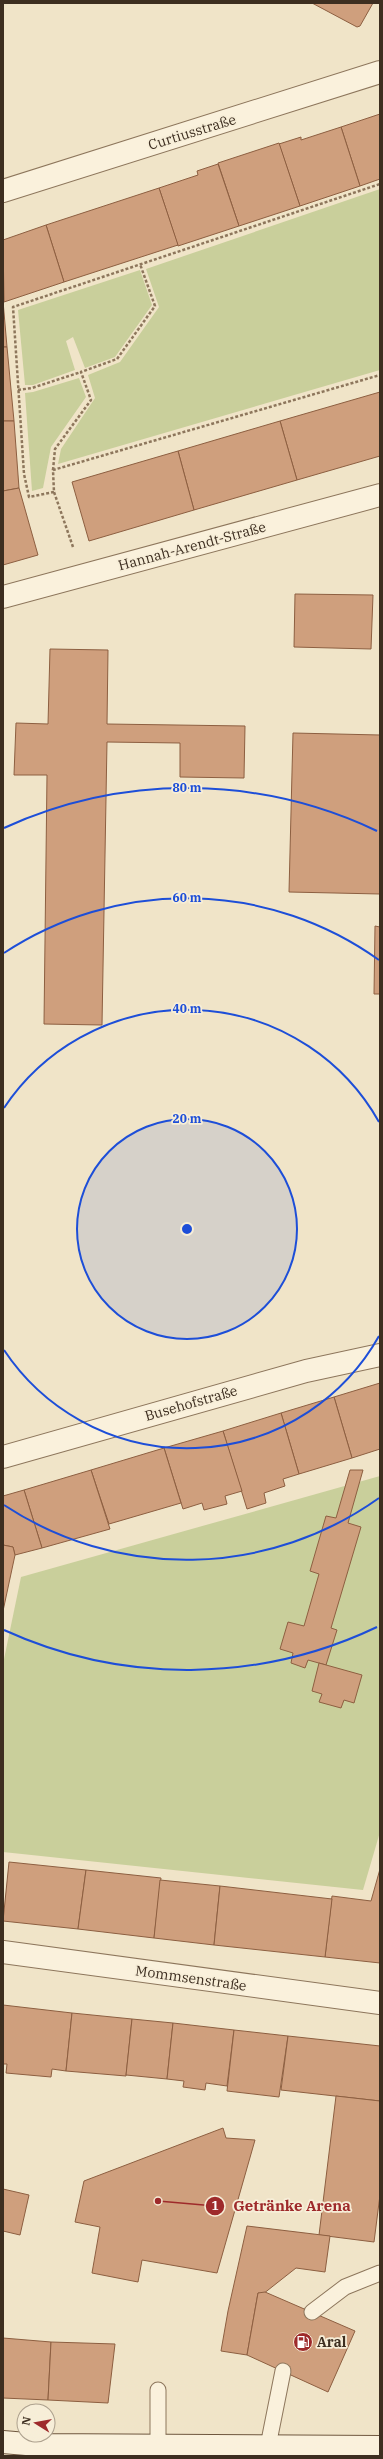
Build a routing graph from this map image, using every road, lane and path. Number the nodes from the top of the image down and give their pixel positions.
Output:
1 (380, 72) edge
2 (380, 184) edge
3 (3, 191) edge
4 (140, 264) junction
5 (81, 372) junction
6 (380, 375) edge
7 (18, 390) junction
8 (53, 470) junction
9 (54, 492) junction
10 (380, 495) edge
11 (82, 576) junction
12 (3, 597) edge
13 (380, 1355) edge
14 (3, 1457) edge
15 (3, 1952) edge
16 (380, 2004) edge
17 (380, 2273) edge
18 (312, 2312) dead end
19 (283, 2371) dead end
20 (158, 2390) dead end
21 (3, 2442) edge
22 (158, 2445) junction
23 (268, 2446) junction
24 (380, 2447) edge

1 - 3 street, Curtiusstraße
2 - 4 path
4 - 5 path
4 - 7 path
5 - 7 path
5 - 8 path
6 - 8 path
7 - 9 path
8 - 9 path
9 - 11 path
10 - 11 street, Hannah-Arendt-Straße
11 - 12 street, Hannah-Arendt-Straße
13 - 14 street, Busehofstraße
15 - 16 street, Mommsenstraße
17 - 18 lane
19 - 23 lane
20 - 22 lane
21 - 22 street
22 - 23 street
23 - 24 street

